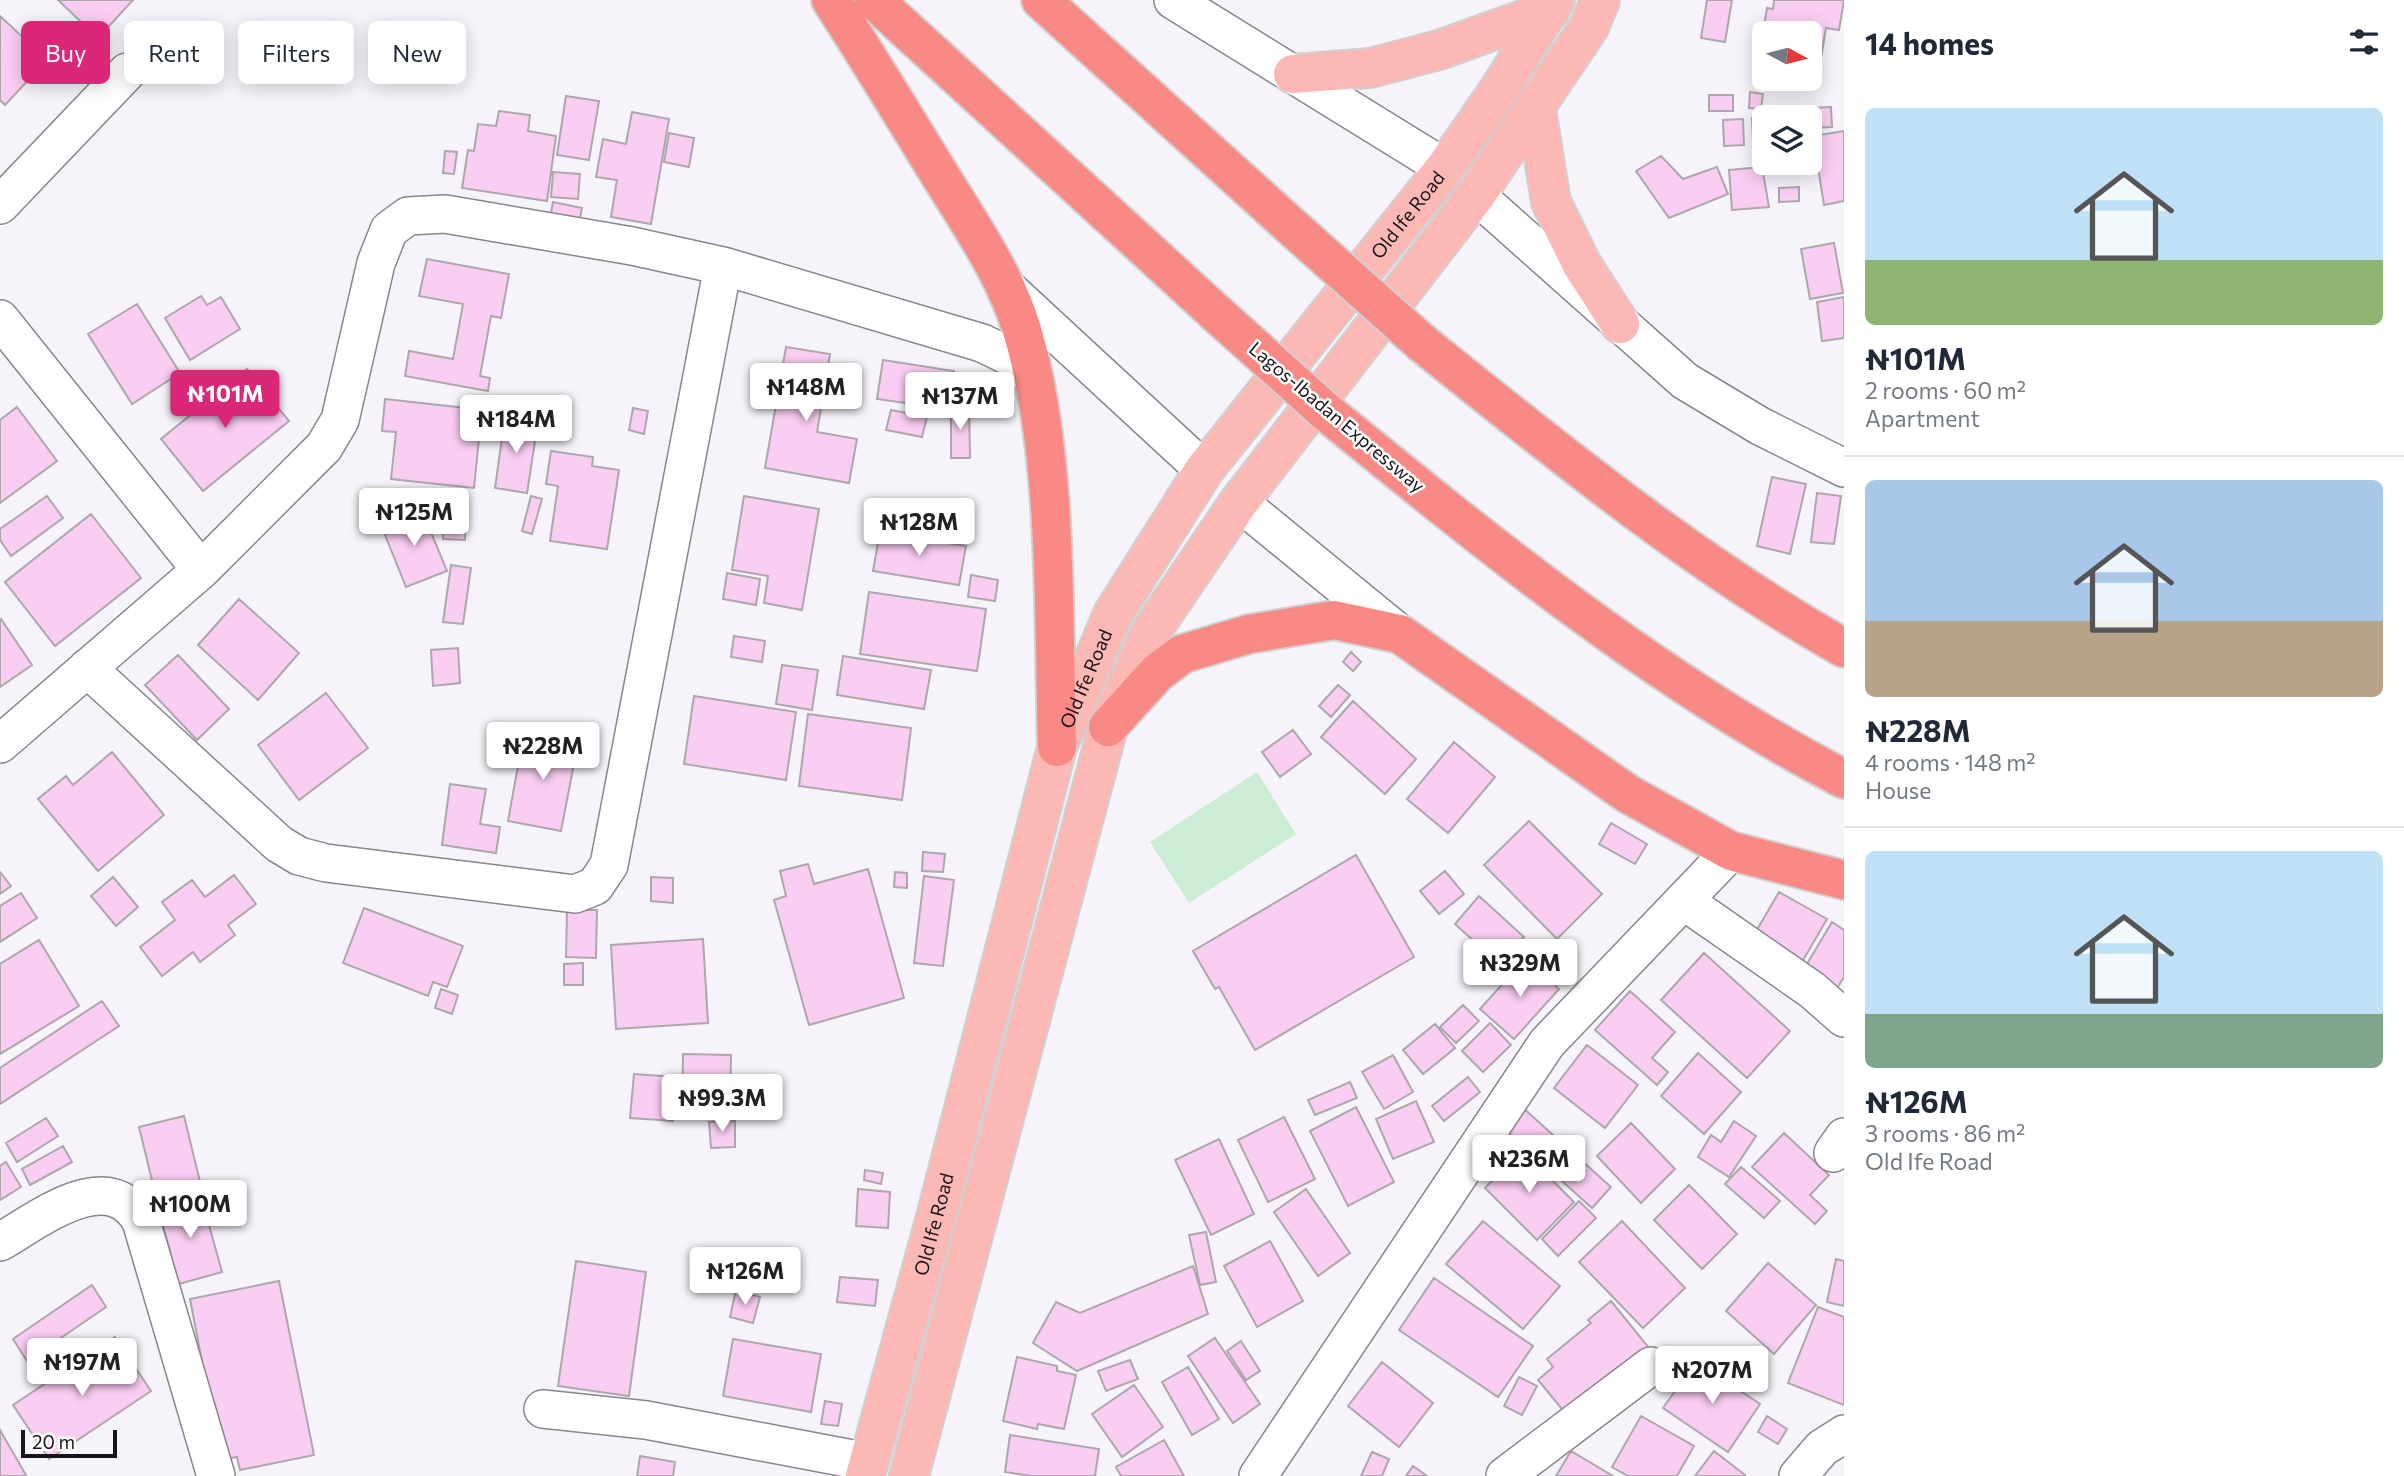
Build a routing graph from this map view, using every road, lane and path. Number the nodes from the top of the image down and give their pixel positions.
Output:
1 (831, 0) edge
2 (874, 0) edge
3 (1041, 0) edge
4 (1173, 0) edge
5 (1600, 0) edge
6 (1553, 5) edge
7 (1293, 74) junction
8 (124, 75) edge
9 (1536, 109) junction
10 (1445, 168) junction
11 (1476, 195) junction
12 (0, 205) edge
13 (723, 266) junction
14 (1006, 288) junction
15 (0, 319) edge
16 (1620, 324) junction
17 (1034, 379) junction
18 (1844, 468) edge
19 (1204, 470) junction
20 (1239, 502) junction
21 (201, 570) junction
22 (1400, 634) junction
23 (1844, 648) edge
24 (88, 668) junction
25 (1108, 727) junction
26 (0, 744) edge
27 (1057, 747) junction
28 (1844, 779) edge
29 (1731, 851) junction
30 (1844, 880) edge
31 (1684, 901) junction
32 (1844, 1018) edge
33 (0, 1242) edge
34 (1651, 1367) dead end
35 (543, 1409) dead end
36 (1844, 1434) edge
37 (867, 1469) edge
38 (216, 1476) edge
39 (909, 1476) edge
40 (1258, 1476) edge
41 (1505, 1476) edge
42 (1798, 1476) edge

1 - 14 highway
2 - 28 highway, Lagos-Ibadan Expressway, bridge
3 - 23 highway, bridge
4 - 7 street
5 - 9 main road, Old Ife Road
6 - 7 main road
6 - 10 main road, Old Ife Road
7 - 10 street
8 - 12 street
9 - 11 main road, Old Ife Road
9 - 16 main road
10 - 19 main road, Old Ife Road
11 - 16 street
11 - 20 main road, Old Ife Road
13 - 17 street
13 - 21 street
13 - 24 street
14 - 17 highway
14 - 19 street
15 - 21 street
16 - 18 street
17 - 27 highway
19 - 27 main road, Old Ife Road
20 - 22 street
20 - 25 main road, Old Ife Road
21 - 24 street
22 - 25 highway
22 - 29 highway
24 - 26 street
25 - 39 main road, Old Ife Road
27 - 37 main road, Old Ife Road
29 - 30 highway
29 - 31 street
31 - 32 street
31 - 40 street
33 - 38 street
34 - 41 street
35 - 37 street
36 - 42 street

